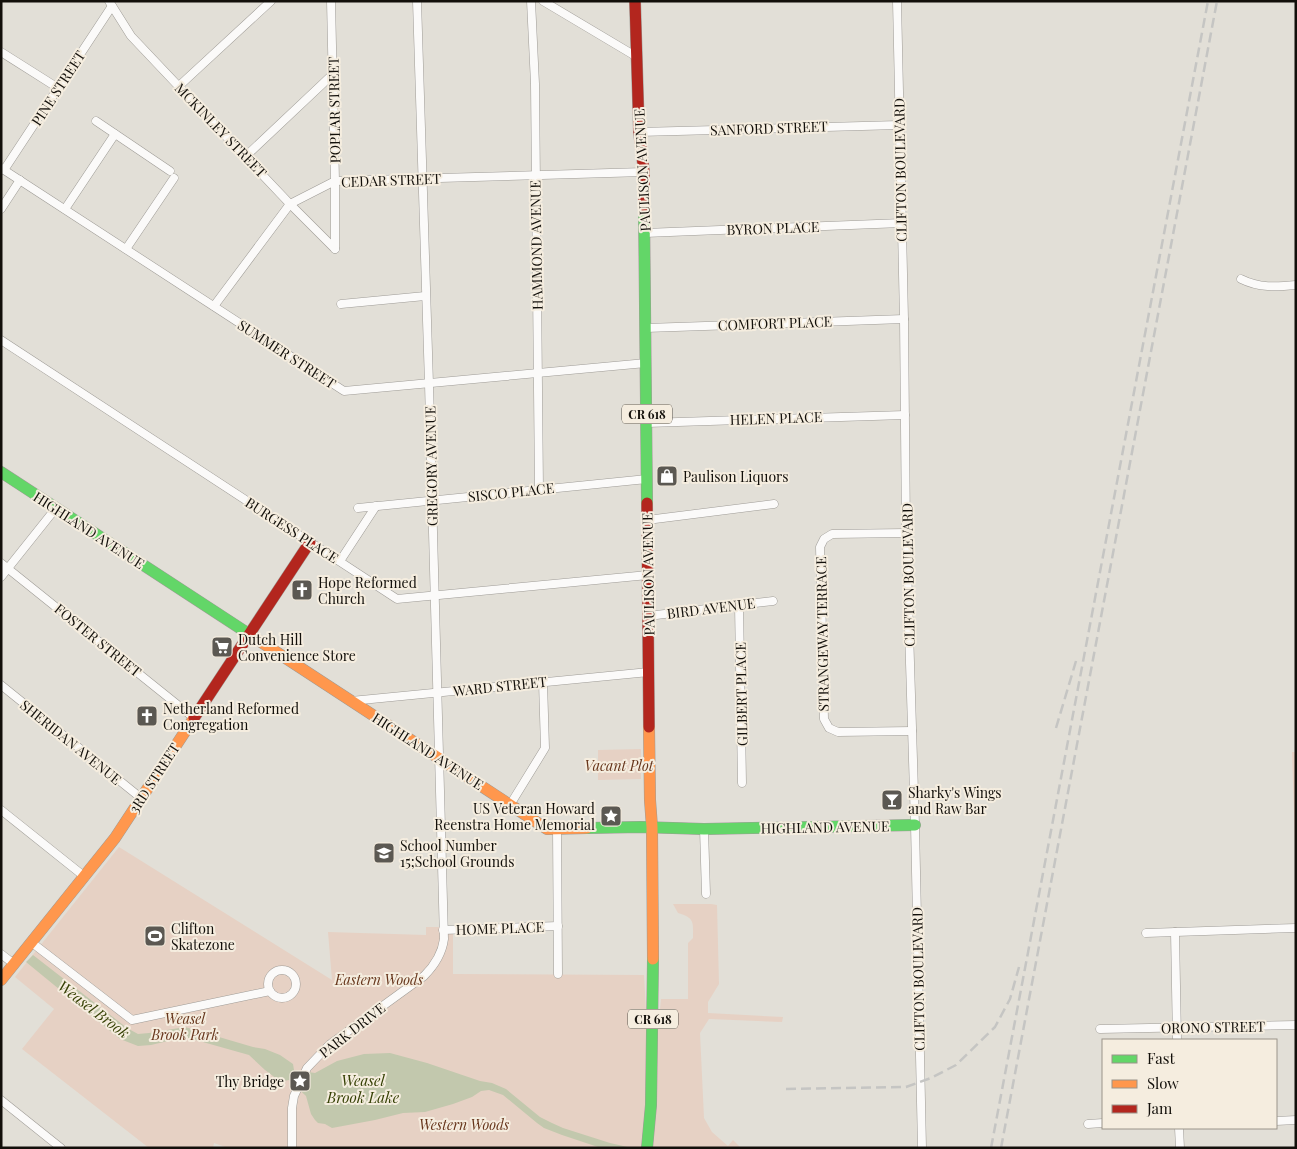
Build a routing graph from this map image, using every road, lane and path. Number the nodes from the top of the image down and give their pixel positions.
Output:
1 (271, 1) edge
2 (331, 1) edge
3 (417, 1) edge
4 (531, 1) edge
5 (543, 1) edge
6 (635, 1) edge
7 (897, 1) edge
8 (110, 3) edge
9 (1, 52) edge
10 (637, 57) junction
11 (333, 74) junction
12 (180, 86) junction
13 (58, 88) junction
14 (96, 121) dead end
15 (900, 125) junction
16 (639, 132) junction
17 (114, 134) junction
18 (246, 156) junction
19 (3, 169) edge
20 (644, 172) junction
21 (535, 175) junction
22 (422, 178) junction
23 (20, 180) junction
24 (335, 182) junction
25 (290, 204) junction
26 (1, 209) edge
27 (64, 209) junction
28 (902, 223) junction
29 (645, 233) junction
30 (126, 249) junction
31 (336, 249) joint
32 (1241, 280) dead end
33 (1296, 285) edge
34 (425, 296) junction
35 (341, 304) dead end
36 (214, 306) junction
37 (904, 319) junction
38 (646, 328) junction
39 (1, 340) edge
40 (646, 363) junction
41 (538, 373) junction
42 (429, 384) junction
43 (904, 415) junction
44 (647, 423) junction
45 (1, 472) edge
46 (647, 479) junction
47 (539, 489) junction
48 (431, 500) junction
49 (774, 504) dead end
50 (376, 506) junction
51 (56, 508) junction
52 (358, 508) dead end
53 (647, 520) junction
54 (906, 533) junction
55 (310, 542) junction
56 (340, 561) junction
57 (1, 563) edge
58 (8, 569) junction
59 (648, 575) junction
60 (1, 577) edge
61 (434, 596) junction
62 (773, 601) dead end
63 (740, 605) junction
64 (648, 616) junction
65 (249, 635) junction
66 (649, 672) junction
67 (544, 682) junction
68 (1, 685) edge
69 (436, 693) junction
70 (351, 701) junction
71 (194, 718) junction
72 (912, 731) junction
73 (438, 759) junction
74 (742, 783) dead end
75 (141, 798) junction
76 (510, 805) junction
77 (1, 810) edge
78 (915, 825) junction
79 (652, 827) junction
80 (557, 828) junction
81 (704, 829) junction
82 (85, 877) junction
83 (706, 894) dead end
84 (558, 926) junction
85 (1296, 928) edge
86 (443, 930) junction
87 (1175, 932) junction
88 (1146, 933) dead end
89 (32, 942) junction
90 (1, 954) edge
91 (14, 964) junction
92 (558, 974) dead end
93 (1, 980) edge
94 (270, 991) dead end
95 (1296, 1025) edge
96 (1177, 1027) junction
97 (1100, 1028) dead end
98 (1177, 1039) edge
99 (1, 1100) edge
100 (1296, 1120) edge
101 (1277, 1121) edge
102 (1102, 1123) edge
103 (1088, 1124) dead end
104 (1179, 1129) edge
105 (61, 1148) edge
106 (292, 1148) edge
107 (647, 1148) edge
108 (922, 1148) edge
109 (1180, 1148) edge

1 - 12 street
2 - 11 street, POPLAR STREET
3 - 22 street, GREGORY AVENUE
4 - 21 street, HAMMOND AVENUE
5 - 10 street
6 - 10 street, PAULISON AVENUE / CR 618
7 - 15 street, CLIFTON BOULEVARD
8 - 12 street, MCKINLEY STREET
8 - 13 street, PINE STREET
9 - 13 street
10 - 16 street, PAULISON AVENUE / CR 618
11 - 18 street
11 - 24 street, POPLAR STREET
12 - 18 street, MCKINLEY STREET
13 - 19 street, PINE STREET
14 - 17 street
15 - 16 street, SANFORD STREET
15 - 28 street, CLIFTON BOULEVARD
16 - 20 street, PAULISON AVENUE / CR 618
17 - 27 street
17 - 30 street
18 - 25 street, MCKINLEY STREET
19 - 23 street, SUMMER STREET
20 - 21 street, CEDAR STREET
20 - 29 street, PAULISON AVENUE / CR 618
21 - 22 street, CEDAR STREET
21 - 41 street, HAMMOND AVENUE
22 - 24 street, CEDAR STREET
22 - 34 street, GREGORY AVENUE
23 - 26 street
23 - 27 street, SUMMER STREET
24 - 25 street, CEDAR STREET
24 - 31 street, POPLAR STREET
25 - 31 street, MCKINLEY STREET
25 - 36 street, CEDAR STREET
27 - 30 street, SUMMER STREET
28 - 29 street, BYRON PLACE
28 - 37 street, CLIFTON BOULEVARD
29 - 38 street, PAULISON AVENUE / CR 618
30 - 36 street, SUMMER STREET
32 - 33 street
34 - 35 street
34 - 42 street, GREGORY AVENUE
36 - 42 street, SUMMER STREET
37 - 38 street, COMFORT PLACE
37 - 43 street, CLIFTON BOULEVARD
38 - 40 street, PAULISON AVENUE / CR 618
39 - 55 street, BURGESS PLACE
40 - 41 street, SUMMER STREET
40 - 44 street, PAULISON AVENUE / CR 618
41 - 42 street, SUMMER STREET
41 - 47 street, HAMMOND AVENUE
42 - 48 street, GREGORY AVENUE
43 - 44 street, HELEN PLACE
43 - 54 street, CLIFTON BOULEVARD
44 - 46 street, PAULISON AVENUE / CR 618
45 - 51 street, HIGHLAND AVENUE
46 - 47 street, SISCO PLACE
46 - 53 street, PAULISON AVENUE / CR 618
47 - 48 street, SISCO PLACE
48 - 50 street, SISCO PLACE
48 - 61 street, GREGORY AVENUE
49 - 53 street
50 - 52 street, SISCO PLACE
50 - 56 street
51 - 58 street
51 - 65 street, HIGHLAND AVENUE
53 - 59 street, PAULISON AVENUE / CR 618
54 - 72 street, CLIFTON BOULEVARD
54 - 72 street, STRANGEWAY TERRACE
55 - 56 street, BURGESS PLACE
55 - 65 street, 3RD STREET
56 - 61 street, BURGESS PLACE
57 - 58 street, FOSTER STREET
58 - 60 street
58 - 71 street, FOSTER STREET
59 - 61 street, BURGESS PLACE
59 - 64 street, PAULISON AVENUE / CR 618
61 - 69 street, GREGORY AVENUE
62 - 63 street, BIRD AVENUE
63 - 64 street, BIRD AVENUE
63 - 74 street, GILBERT PLACE
64 - 66 street, PAULISON AVENUE / CR 618
65 - 70 street, HIGHLAND AVENUE
65 - 71 street, 3RD STREET
66 - 67 street, WARD STREET
66 - 79 street, PAULISON AVENUE / CR 618
67 - 69 street, WARD STREET
67 - 76 street
68 - 75 street, SHERIDAN AVENUE
69 - 70 street, WARD STREET
69 - 73 street, GREGORY AVENUE
70 - 73 street, HIGHLAND AVENUE
71 - 75 street, 3RD STREET
72 - 78 street, CLIFTON BOULEVARD
73 - 76 street, HIGHLAND AVENUE
73 - 86 street, GREGORY AVENUE
75 - 82 street, 3RD STREET
76 - 80 street, HIGHLAND AVENUE
77 - 82 street
78 - 81 street, HIGHLAND AVENUE
78 - 108 street, CLIFTON BOULEVARD
79 - 80 street, HIGHLAND AVENUE
79 - 81 street, HIGHLAND AVENUE
79 - 107 street, PAULISON AVENUE / CR 618
80 - 84 street
81 - 83 street
82 - 89 street, 3RD STREET
84 - 86 street, HOME PLACE
84 - 92 street
85 - 87 street
86 - 106 street, PARK DRIVE
87 - 88 street
87 - 96 street
89 - 91 street, 3RD STREET
89 - 94 street
90 - 91 street
91 - 93 street, 3RD STREET
95 - 96 street, ORONO STREET
96 - 97 street, ORONO STREET
96 - 98 street
99 - 105 street
100 - 101 street
102 - 103 street
104 - 109 street

